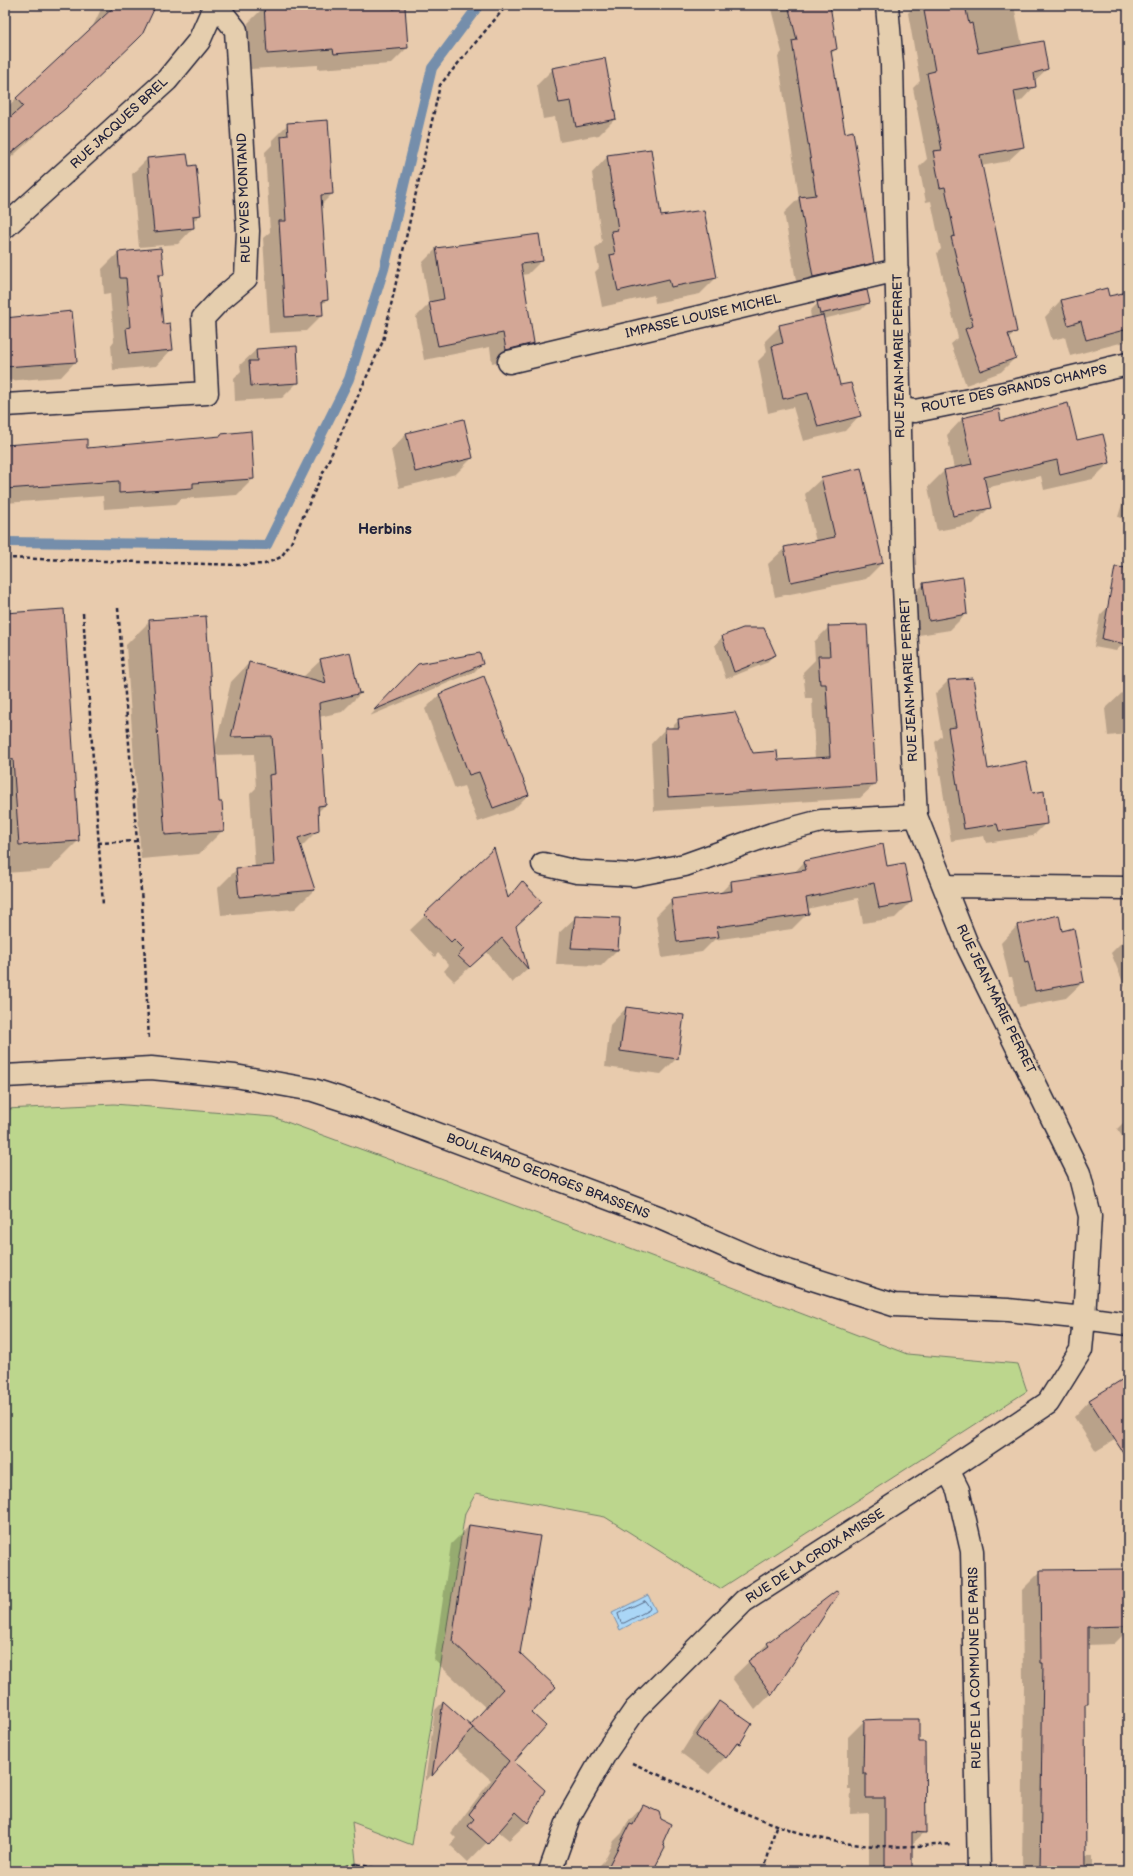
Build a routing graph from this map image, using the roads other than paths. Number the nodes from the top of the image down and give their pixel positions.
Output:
1 (216, 5) edge
2 (888, 5) edge
3 (5, 228) edge
4 (897, 270) junction
5 (509, 362) dead end
6 (1128, 364) edge
7 (5, 405) edge
8 (900, 409) junction
9 (916, 816) junction
10 (543, 864) dead end
11 (944, 886) junction
12 (1128, 888) edge
13 (5, 1076) edge
14 (1084, 1318) junction
15 (1128, 1324) edge
16 (948, 1470) junction
17 (550, 1871) edge
18 (979, 1871) edge

1 - 3 street, RUE JACQUES BREL
1 - 7 street, RUE YVES MONTAND
2 - 4 street, RUE JEAN-MARIE PERRET
4 - 5 street, IMPASSE LOUISE MICHEL
4 - 8 street, RUE JEAN-MARIE PERRET
6 - 8 street, ROUTE DES GRANDS CHAMPS
8 - 9 street, RUE JEAN-MARIE PERRET
9 - 10 street
9 - 11 street, RUE JEAN-MARIE PERRET
11 - 12 street
11 - 14 street, RUE JEAN-MARIE PERRET
13 - 14 street, BOULEVARD GEORGES BRASSENS
14 - 15 street, BOULEVARD GEORGES BRASSENS
14 - 16 street, RUE DE LA CROIX AMISSE
16 - 17 street, RUE DE LA CROIX AMISSE
16 - 18 street, RUE DE LA COMMUNE DE PARIS

